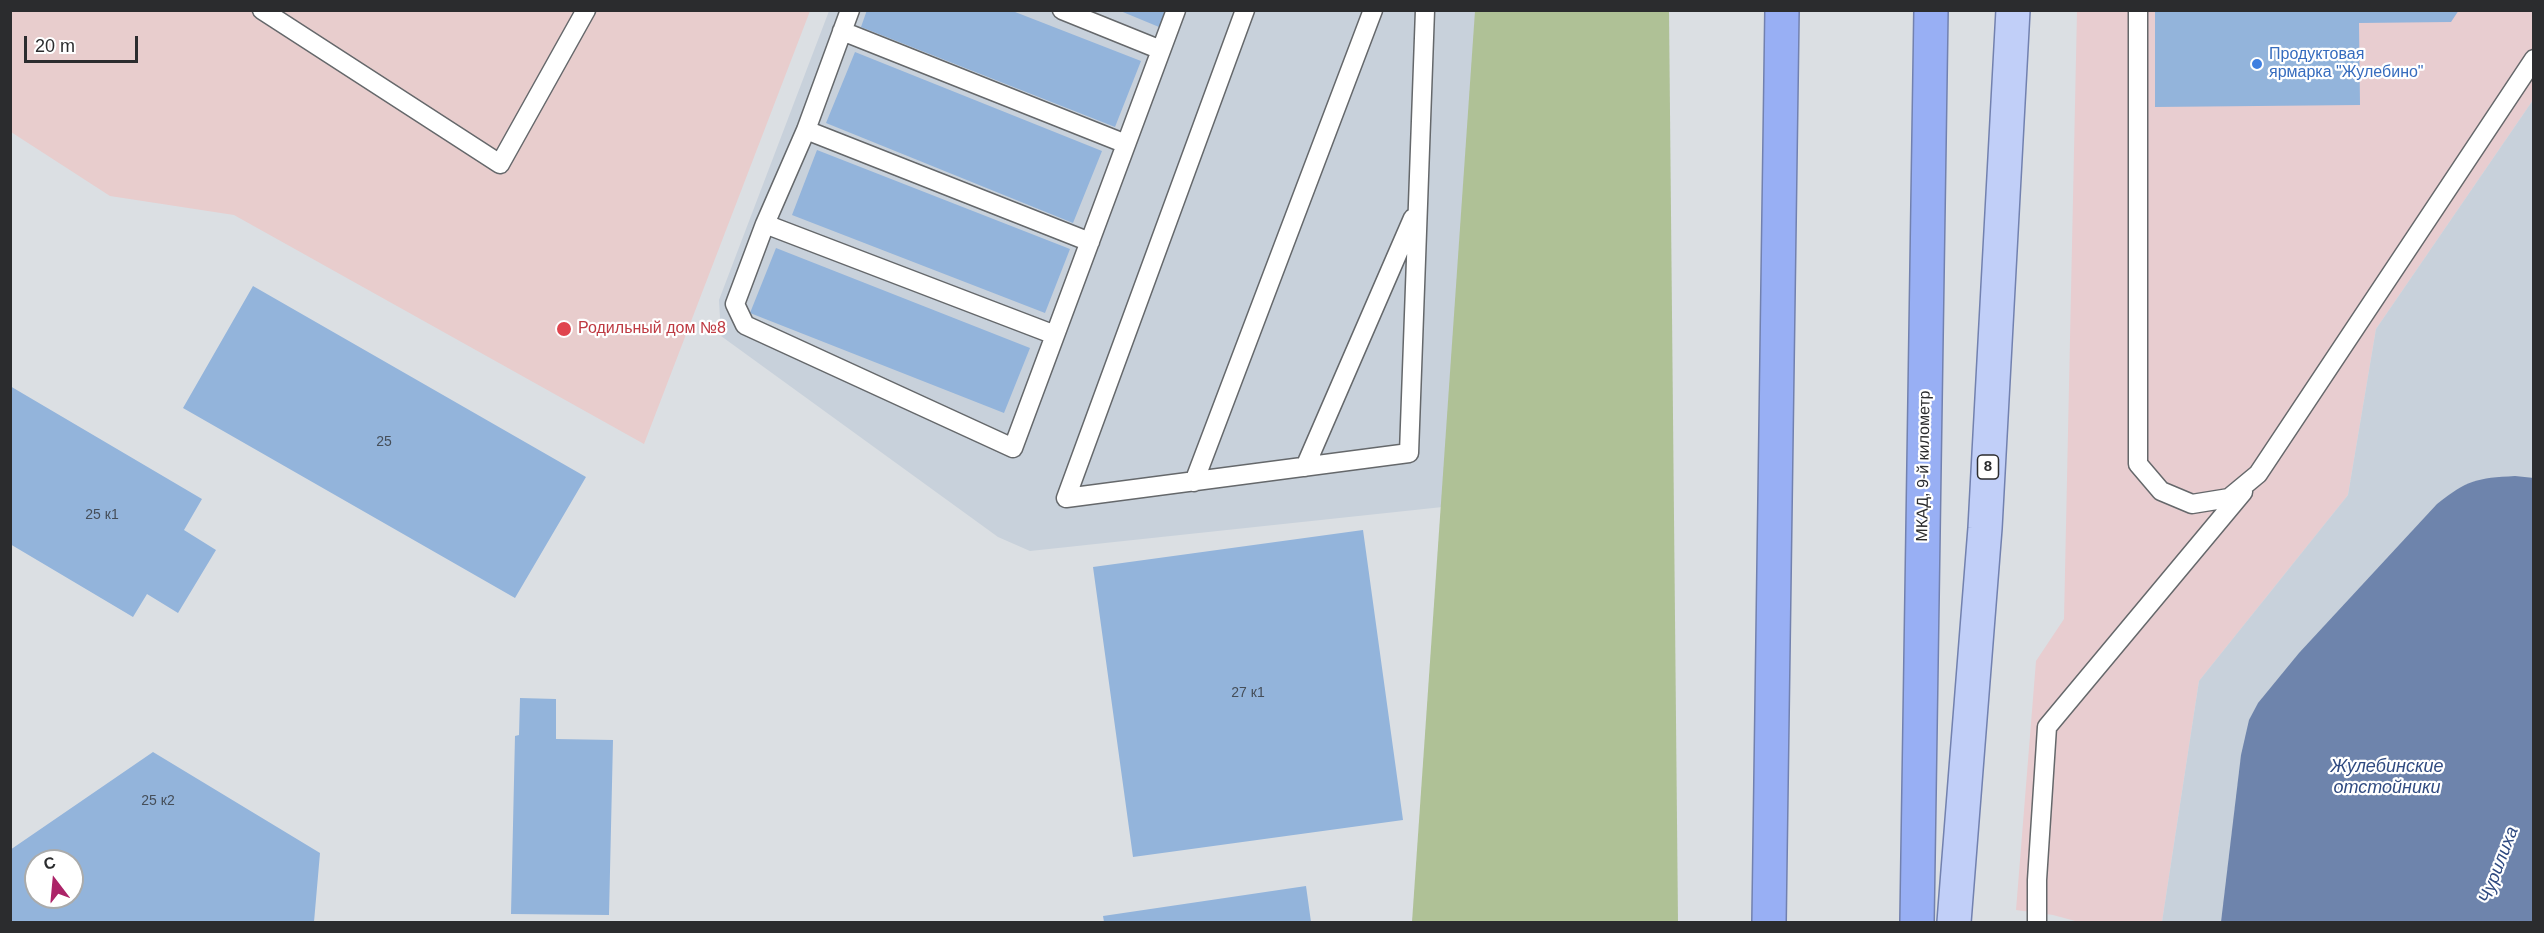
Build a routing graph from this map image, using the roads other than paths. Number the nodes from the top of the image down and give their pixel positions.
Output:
1 (262, 10) edge
2 (586, 10) edge
3 (850, 10) edge
4 (1062, 10) edge
5 (1176, 10) edge
6 (1245, 10) edge
7 (1373, 10) edge
8 (1425, 10) edge
9 (1782, 10) edge
10 (1931, 10) edge
11 (2013, 10) edge
12 (2138, 10) edge
13 (842, 32) junction
14 (1161, 50) junction
15 (2534, 59) edge
16 (806, 130) junction
17 (1126, 144) junction
18 (1418, 208) junction
19 (765, 224) junction
20 (1090, 242) junction
21 (1055, 335) junction
22 (1305, 467) junction
23 (2258, 474) junction
24 (1194, 482) junction
25 (1769, 922) edge
26 (1917, 922) edge
27 (1954, 922) edge
28 (2037, 922) edge

1 - 2 lane
3 - 13 lane
4 - 14 lane
5 - 14 lane
6 - 24 lane
7 - 24 lane
8 - 18 lane
9 - 25 highway
10 - 26 highway, МКАД, 9-й километр
11 - 27 main road, 8
12 - 23 lane
13 - 16 lane
13 - 17 lane
14 - 17 lane
15 - 23 lane
16 - 19 lane
16 - 20 lane
17 - 20 lane
18 - 22 lane
18 - 22 lane
19 - 21 lane
19 - 21 lane
20 - 21 lane
22 - 24 lane
23 - 28 lane

